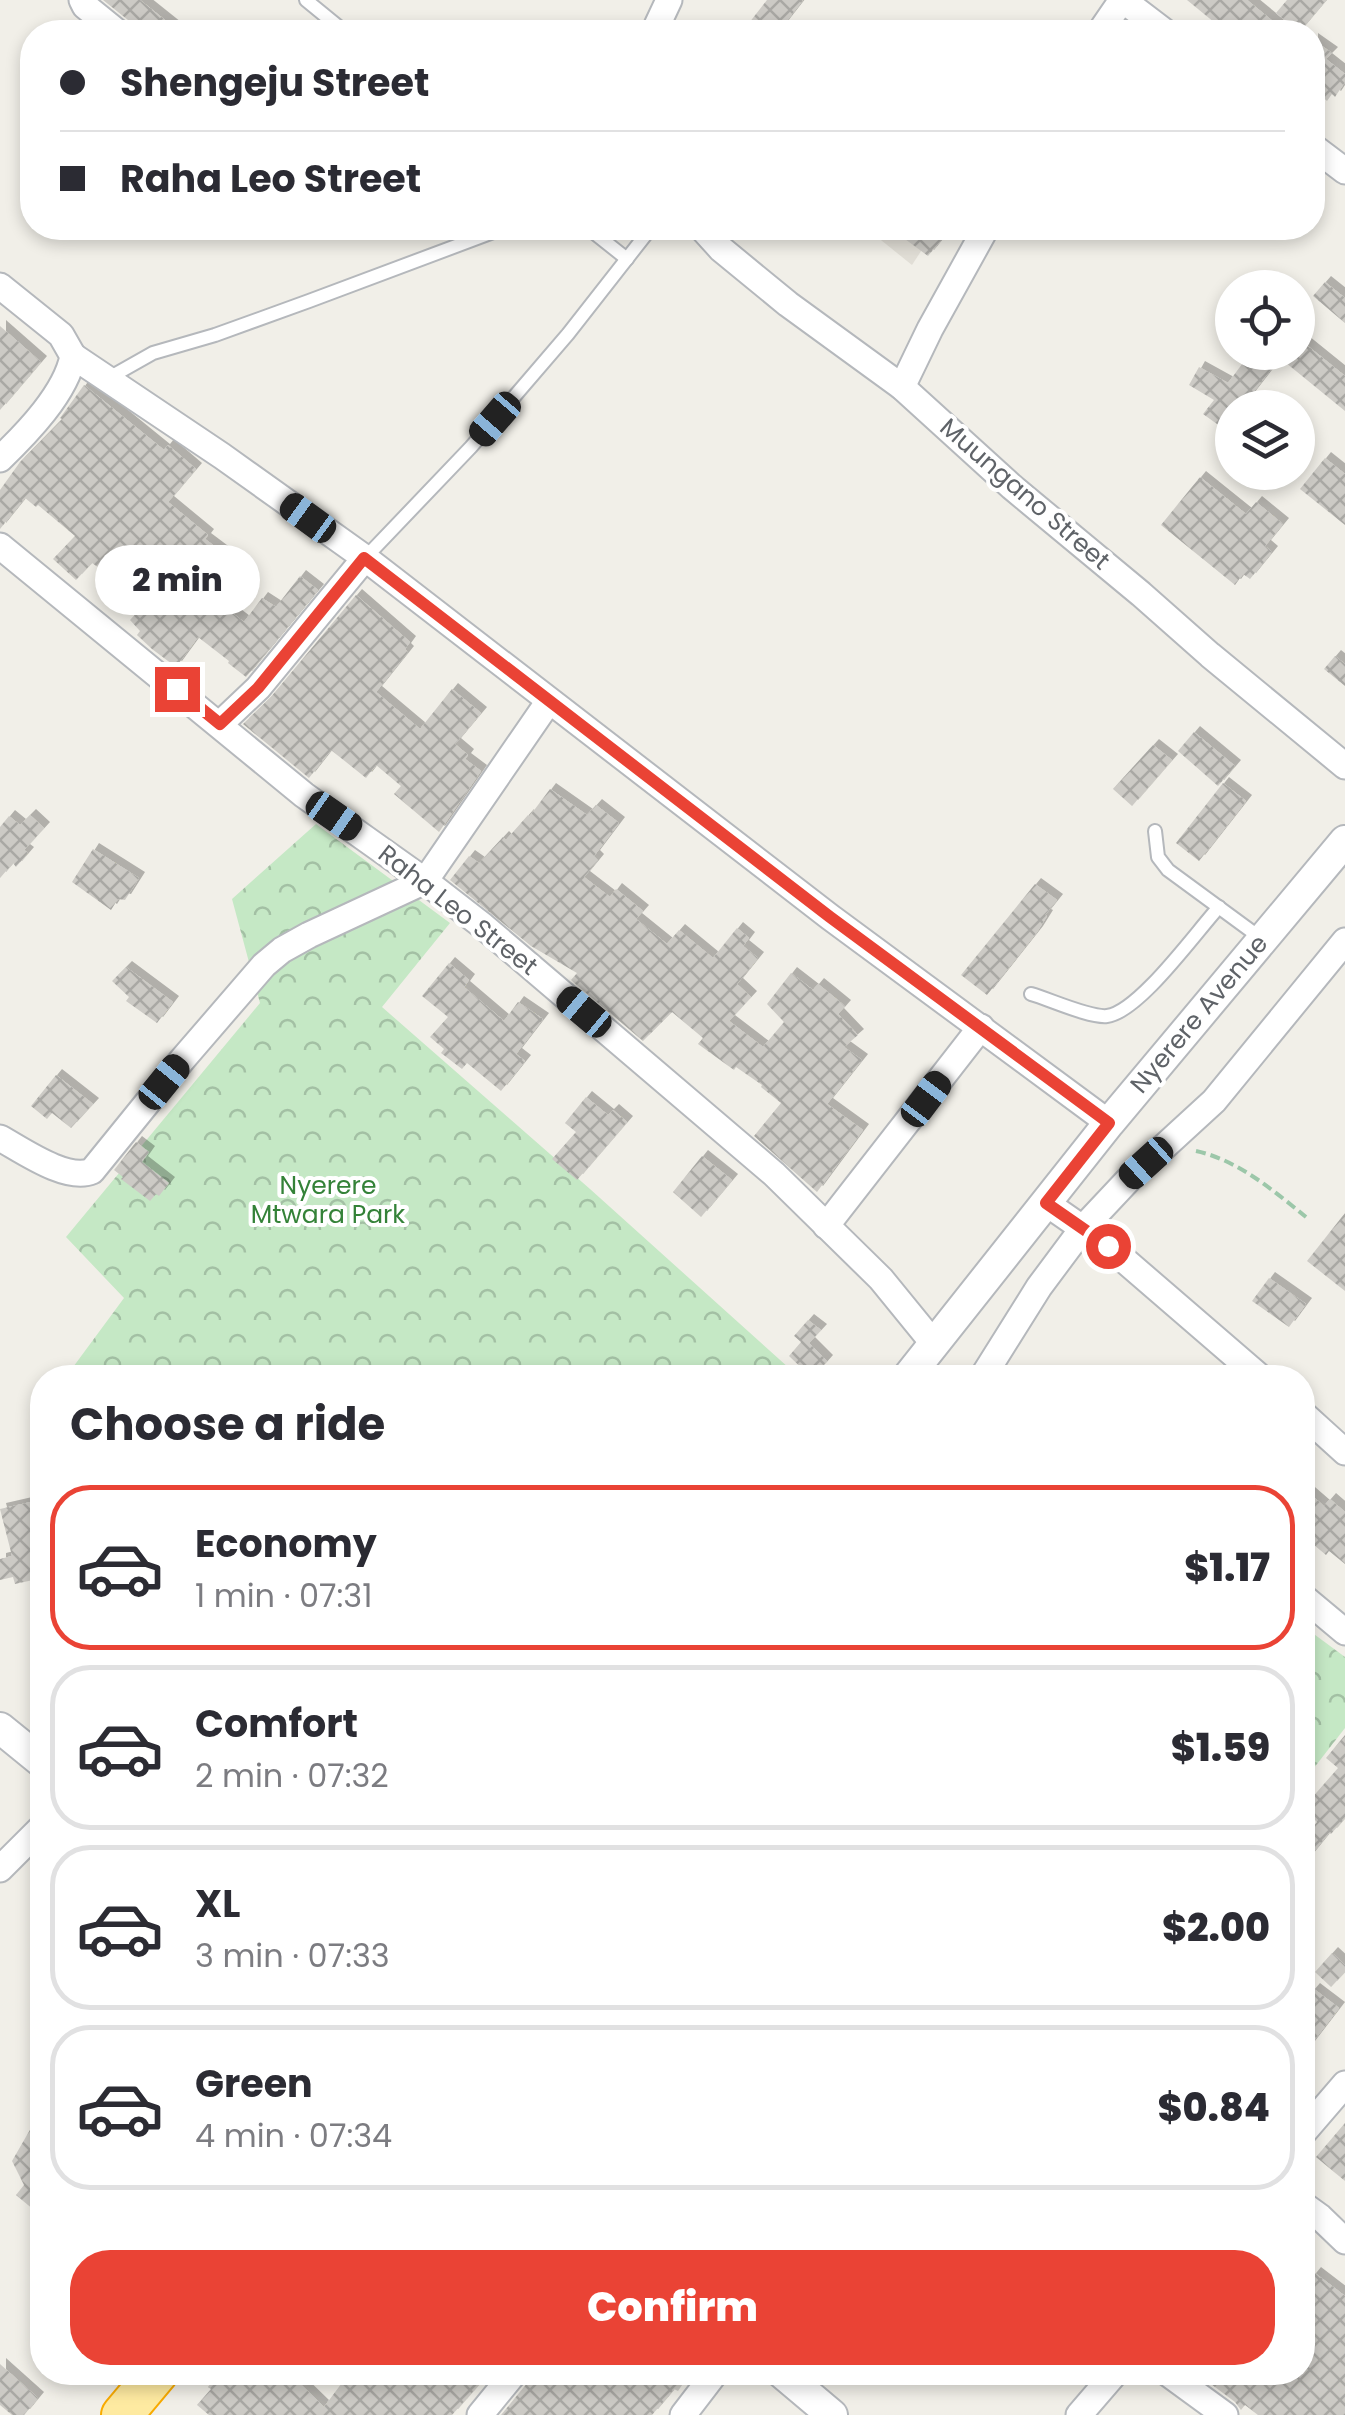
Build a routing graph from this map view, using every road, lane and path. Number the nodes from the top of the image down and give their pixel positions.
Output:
1 (82, 0) edge
2 (306, 0) edge
3 (1122, 0) edge
4 (103, 20) edge
5 (330, 20) edge
6 (1148, 20) edge
7 (1325, 156) edge
8 (1345, 171) edge
9 (472, 240) edge
10 (603, 240) edge
11 (642, 240) edge
12 (713, 240) edge
13 (979, 240) edge
14 (627, 259) junction
15 (0, 286) edge
16 (73, 356) junction
17 (107, 379) junction
18 (902, 387) junction
19 (0, 459) edge
20 (0, 546) edge
21 (364, 558) junction
22 (549, 701) junction
23 (220, 724) junction
24 (1345, 766) edge
25 (1154, 831) dead end
26 (1345, 842) edge
27 (425, 882) junction
28 (1219, 907) junction
29 (1262, 940) junction
30 (1345, 940) edge
31 (1031, 994) dead end
32 (981, 1027) junction
33 (1109, 1123) junction
34 (0, 1138) edge
35 (1162, 1149) junction
36 (1046, 1203) junction
37 (1306, 1217) dead end
38 (826, 1226) junction
39 (1083, 1228) junction
40 (934, 1344) junction
41 (917, 1365) edge
42 (990, 1365) edge
43 (1245, 1365) edge
44 (1315, 1425) edge
45 (1345, 1452) edge
46 (1315, 1607) edge
47 (1345, 1632) edge
48 (0, 1728) edge
49 (30, 1752) edge
50 (30, 1839) edge
51 (0, 1869) edge
52 (1345, 2084) edge
53 (1315, 2119) edge
54 (1315, 2213) edge
55 (1345, 2240) edge
56 (147, 2385) edge
57 (504, 2385) edge
58 (706, 2385) edge
59 (796, 2385) edge
60 (1105, 2385) edge
61 (1184, 2385) edge
62 (122, 2415) edge
63 (480, 2415) edge
64 (683, 2415) edge
65 (832, 2415) edge
66 (1079, 2415) edge
67 (1225, 2415) edge

1 - 4 street
2 - 5 lane
3 - 6 street
7 - 8 street
9 - 17 lane
10 - 14 lane
11 - 14 lane
12 - 18 street, Muungano Street
13 - 18 street
14 - 21 lane
15 - 16 street
16 - 17 street
16 - 19 street
17 - 21 street
18 - 24 street, Muungano Street
20 - 23 street, Raha Leo Street
21 - 22 street
21 - 23 street
22 - 27 street
22 - 32 street
23 - 27 street, Raha Leo Street
25 - 28 lane
26 - 29 street, Nyerere Avenue
27 - 34 street
27 - 38 street, Raha Leo Street
28 - 29 lane
28 - 31 lane
29 - 33 street, Nyerere Avenue
30 - 35 street
32 - 33 street
32 - 38 street
33 - 36 street, Nyerere Avenue
35 - 37 path
35 - 39 street
36 - 39 street
36 - 40 street, Nyerere Avenue
38 - 40 street, Raha Leo Street
39 - 42 street
39 - 43 street
40 - 41 street, Nyerere Avenue
44 - 45 street
46 - 47 street
48 - 49 street
50 - 51 street
52 - 53 street
54 - 55 street
56 - 62 highway
57 - 63 street
58 - 64 street
59 - 65 street
60 - 66 street
61 - 67 street

